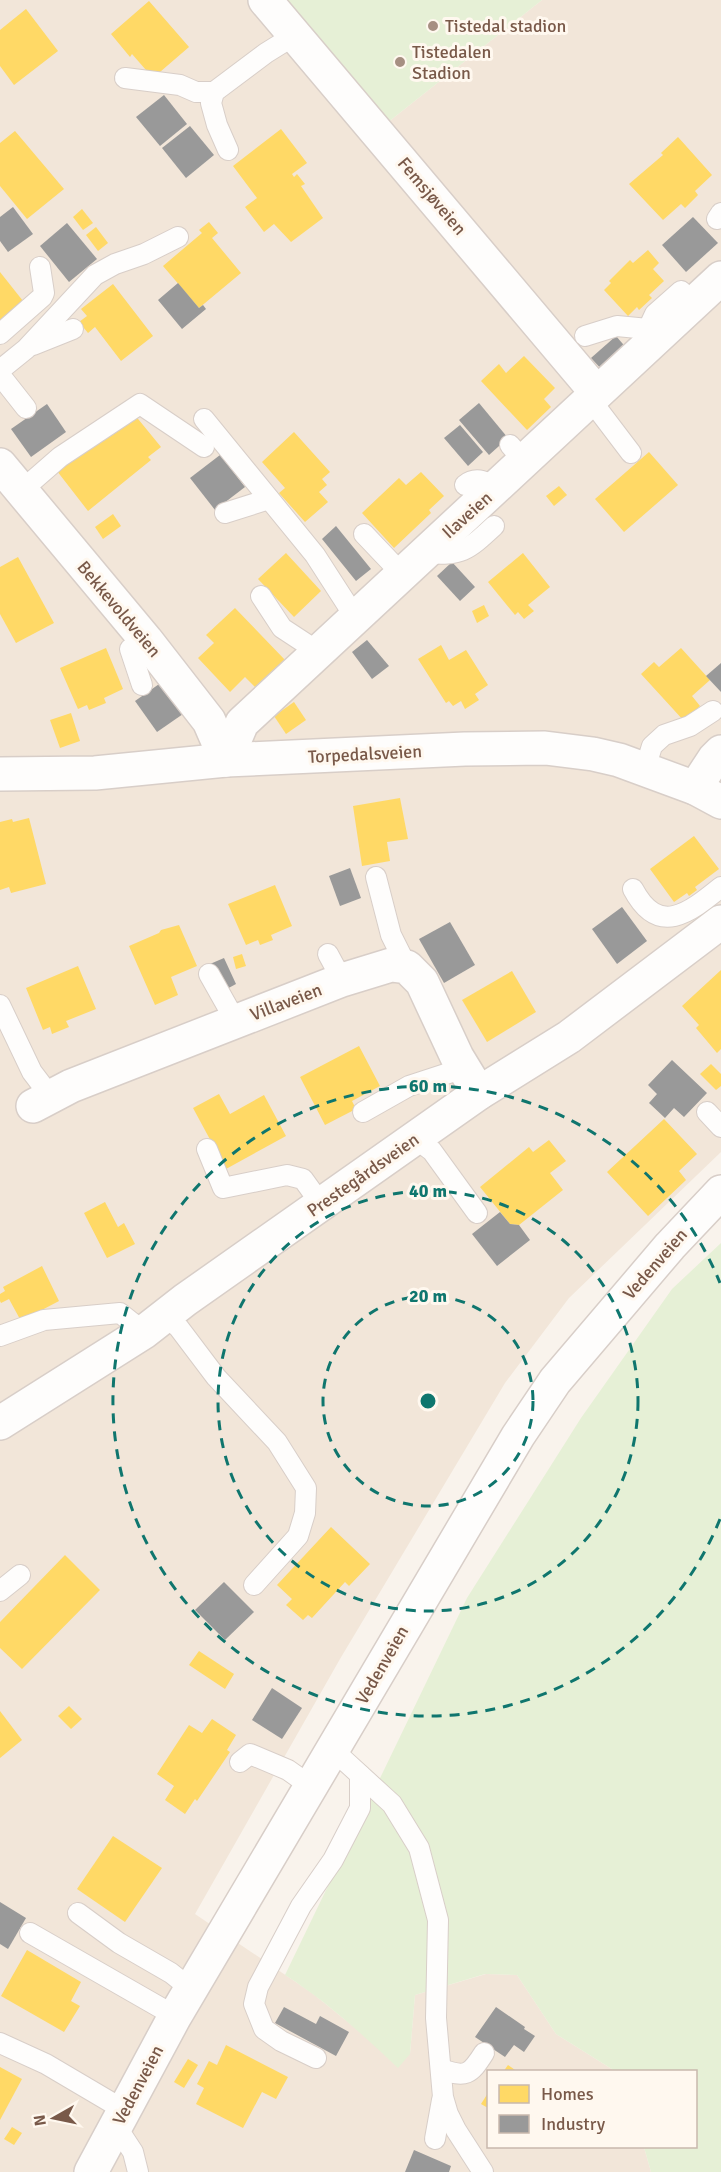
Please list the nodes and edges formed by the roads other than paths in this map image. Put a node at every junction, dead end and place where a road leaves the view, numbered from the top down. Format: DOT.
graph roads {
  1 [pos="265,0"];
  2 [pos="295,35"];
  3 [pos="125,78"];
  4 [pos="214,92"];
  5 [pos="228,150"];
  6 [pos="178,237"];
  7 [pos="40,267"];
  8 [pos="721,278"];
  9 [pos="681,291"];
  10 [pos="73,329"];
  11 [pos="0,334"];
  12 [pos="651,335"];
  13 [pos="585,336"];
  14 [pos="27,347"];
  15 [pos="0,370"];
  16 [pos="0,375"];
  17 [pos="593,396"];
  18 [pos="26,408"];
  19 [pos="204,419"];
  20 [pos="205,446"];
  21 [pos="631,453"];
  22 [pos="0,465"];
  23 [pos="465,485"];
  24 [pos="497,487"];
  25 [pos="21,491"];
  26 [pos="269,499"];
  27 [pos="225,513"];
  28 [pos="494,526"];
  29 [pos="364,534"];
  30 [pos="413,563"];
  31 [pos="261,596"];
  32 [pos="355,616"];
  33 [pos="146,640"];
  34 [pos="317,651"];
  35 [pos="142,685"];
  36 [pos="713,711"];
  37 [pos="721,752"];
  38 [pos="226,760"];
  39 [pos="645,769"];
  40 [pos="0,774"];
  41 [pos="708,795"];
  42 [pos="376,877"];
  43 [pos="721,887"];
  44 [pos="633,889"];
  45 [pos="721,922"];
  46 [pos="407,967"];
  47 [pos="209,974"];
  48 [pos="0,1005"];
  49 [pos="236,1022"];
  50 [pos="472,1081"];
  51 [pos="42,1102"];
  52 [pos="363,1112"];
  53 [pos="707,1112"];
  54 [pos="721,1127"];
  55 [pos="415,1138"];
  56 [pos="207,1149"];
  57 [pos="721,1192"];
  58 [pos="321,1204"];
  59 [pos="477,1213"];
  60 [pos="155,1323"];
  61 [pos="0,1336"];
  62 [pos="0,1423"];
  63 [pos="20,1575"];
  64 [pos="254,1585"];
  65 [pos="0,1591"];
  66 [pos="333,1750"];
  67 [pos="240,1762"];
  68 [pos="360,1775"];
  69 [pos="312,1787"];
  70 [pos="78,1913"];
  71 [pos="30,1933"];
  72 [pos="183,2002"];
  73 [pos="0,2043"];
  74 [pos="484,2053"];
  75 [pos="316,2058"];
  76 [pos="441,2069"];
  77 [pos="443,2097"];
  78 [pos="120,2118"];
  79 [pos="435,2139"];
  80 [pos="91,2172"];
  81 [pos="138,2172"];
  82 [pos="483,2172"];
  1 -- 2 [label="street, Femsjøveien"];
  2 -- 4 [label="lane"];
  2 -- 17 [label="street, Femsjøveien"];
  3 -- 4 [label="lane"];
  4 -- 5 [label="lane"];
  6 -- 14 [label="lane"];
  7 -- 11 [label="lane"];
  8 -- 12 [label="street, Ilaveien"];
  9 -- 12 [label="lane"];
  10 -- 14 [label="lane"];
  12 -- 13 [label="lane"];
  12 -- 17 [label="street, Ilaveien"];
  14 -- 15 [label="lane"];
  16 -- 18 [label="lane"];
  17 -- 21 [label="lane"];
  17 -- 24 [label="street, Ilaveien"];
  19 -- 20 [label="lane"];
  20 -- 25 [label="lane"];
  20 -- 26 [label="lane"];
  22 -- 25 [label="street, Bekkevoldveien"];
  23 -- 24 [label="lane"];
  24 -- 30 [label="street, Ilaveien"];
  25 -- 33 [label="street, Bekkevoldveien"];
  26 -- 27 [label="lane"];
  26 -- 32 [label="lane"];
  28 -- 30 [label="lane"];
  29 -- 30 [label="lane"];
  30 -- 32 [label="street, Ilaveien"];
  31 -- 34 [label="lane"];
  32 -- 34 [label="street, Ilaveien"];
  33 -- 35 [label="lane"];
  33 -- 38 [label="street, Bekkevoldveien"];
  34 -- 38 [label="street, Ilaveien"];
  36 -- 39 [label="lane"];
  37 -- 41 [label="street"];
  38 -- 39 [label="street, Torpedalsveien"];
  38 -- 40 [label="street, Torpedalsveien"];
  39 -- 41 [label="street, Torpedalsveien"];
  42 -- 46 [label="lane"];
  43 -- 44 [label="lane"];
  45 -- 50 [label="street, Prestegårdsveien"];
  46 -- 49 [label="street, Villaveien"];
  46 -- 50 [label="street"];
  47 -- 49 [label="lane"];
  48 -- 51 [label="lane"];
  49 -- 51 [label="street, Villaveien"];
  50 -- 52 [label="lane"];
  50 -- 55 [label="street, Prestegårdsveien"];
  53 -- 54 [label="lane"];
  55 -- 58 [label="street, Prestegårdsveien"];
  55 -- 59 [label="lane"];
  56 -- 58 [label="lane"];
  57 -- 66 [label="street, Vedenveien"];
  58 -- 60 [label="street, Prestegårdsveien"];
  60 -- 61 [label="lane"];
  60 -- 62 [label="street, Prestegårdsveien"];
  60 -- 64 [label="lane"];
  63 -- 65 [label="lane"];
  66 -- 68 [label="lane"];
  66 -- 69 [label="street, Vedenveien"];
  67 -- 69 [label="lane"];
  68 -- 75 [label="lane"];
  68 -- 76 [label="lane"];
  69 -- 72 [label="street, Vedenveien"];
  70 -- 72 [label="lane"];
  71 -- 72 [label="lane"];
  72 -- 78 [label="street, Vedenveien"];
  73 -- 78 [label="lane"];
  74 -- 76 [label="lane"];
  76 -- 77 [label="lane"];
  77 -- 79 [label="lane"];
  77 -- 82 [label="lane"];
  78 -- 80 [label="street, Vedenveien"];
  78 -- 81 [label="lane"];
}
